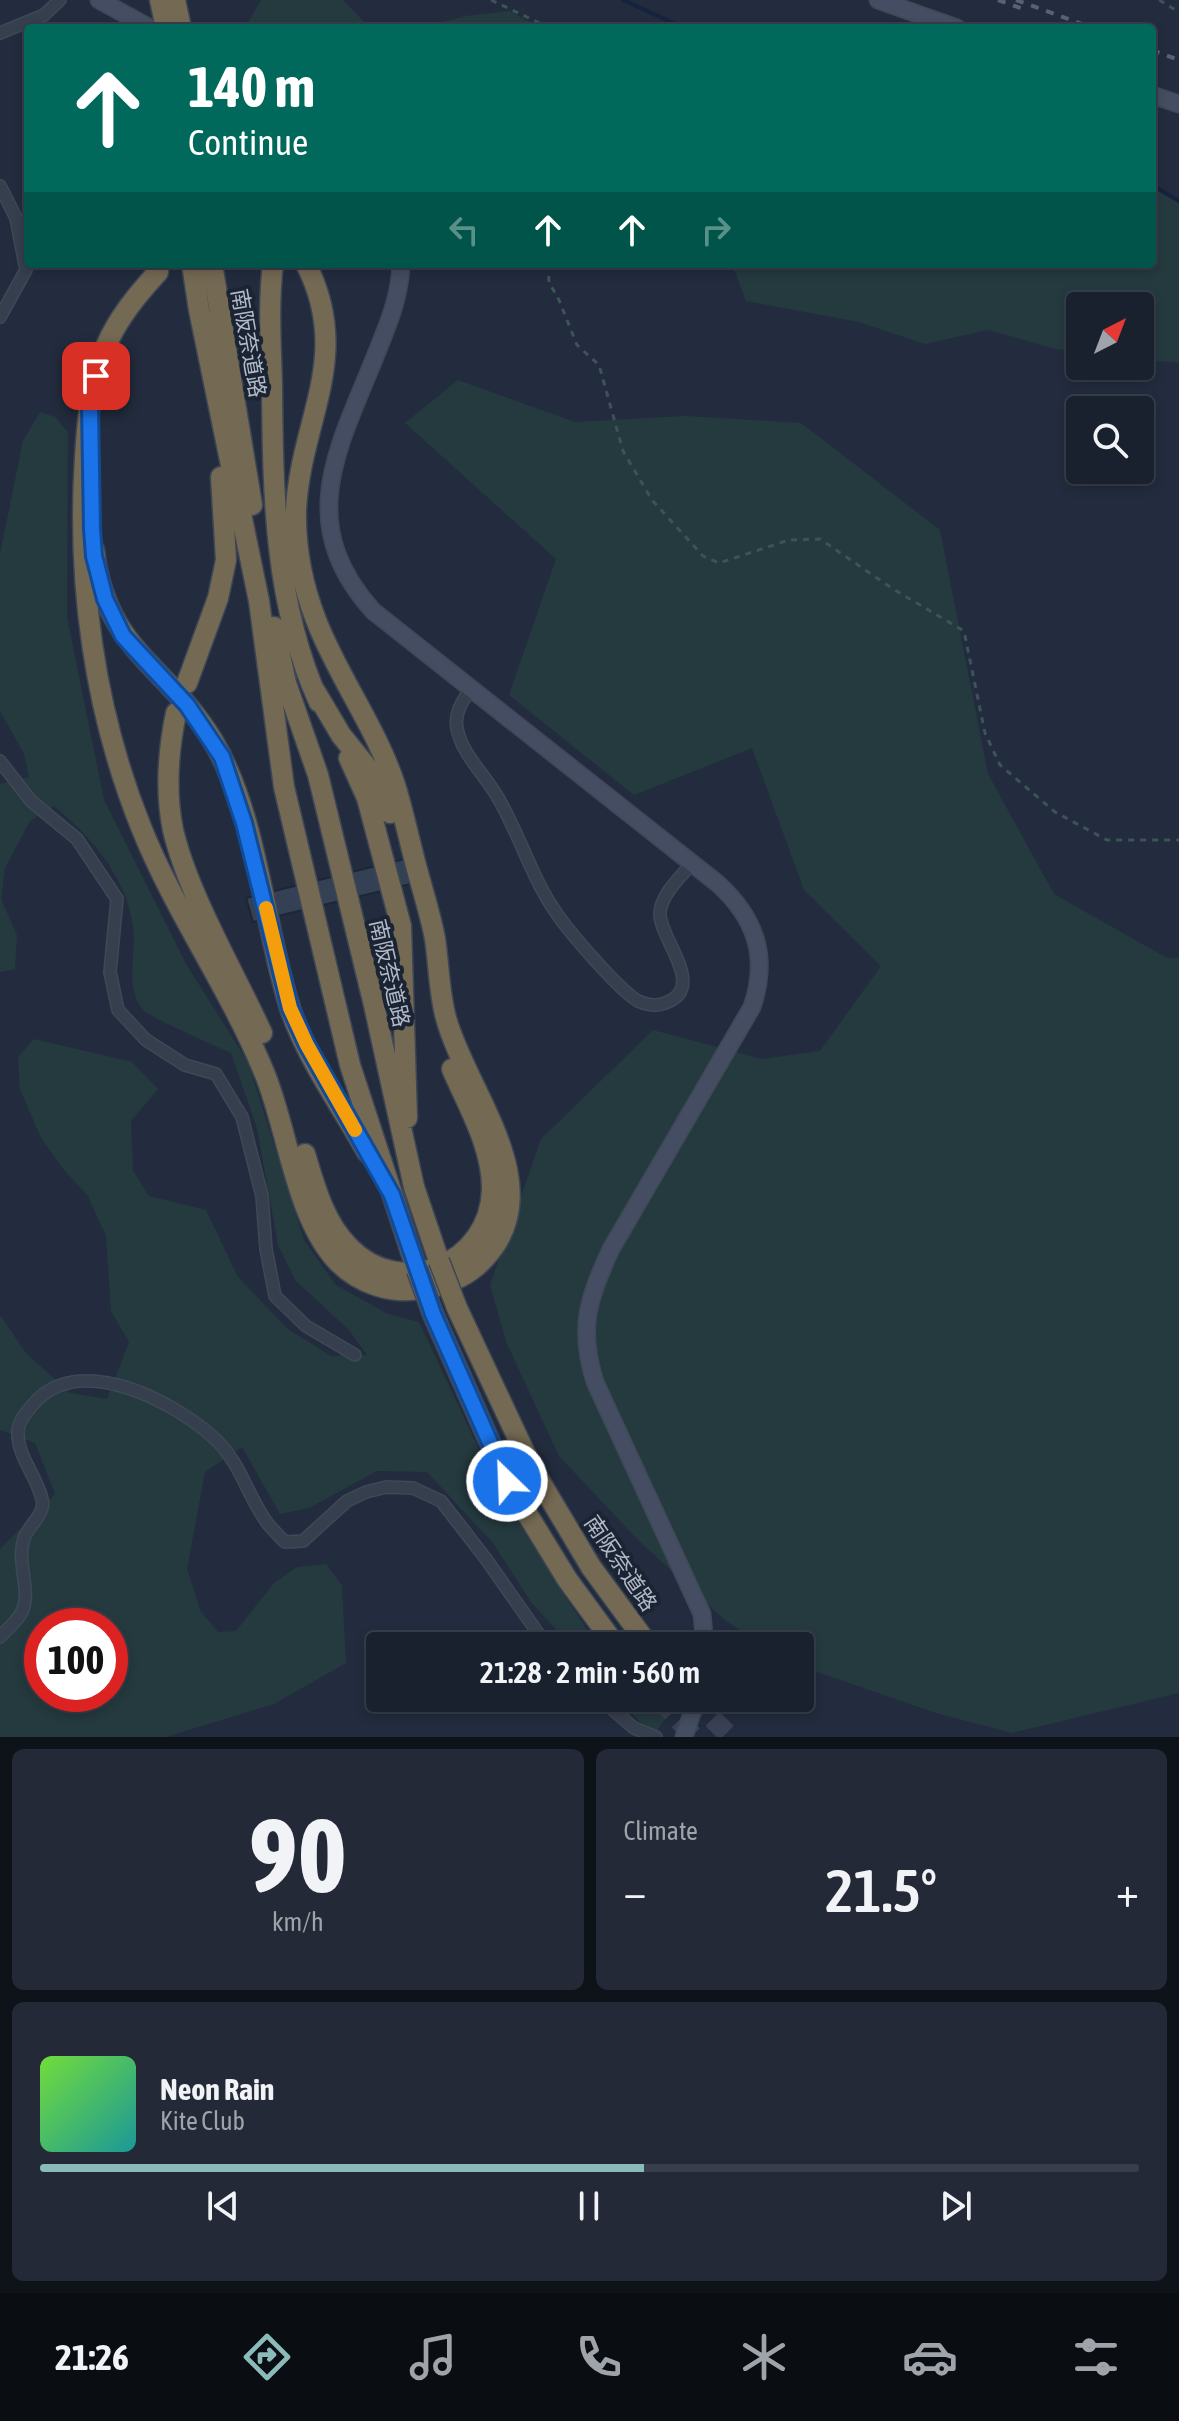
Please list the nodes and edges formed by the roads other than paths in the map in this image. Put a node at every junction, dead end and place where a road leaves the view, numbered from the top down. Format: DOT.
graph roads {
  1 [pos="60,0"];
  2 [pos="99,0"];
  3 [pos="149,0"];
  4 [pos="160,0"];
  5 [pos="175,0"];
  6 [pos="878,0"];
  7 [pos="914,21"];
  8 [pos="144,24"];
  9 [pos="152,24"];
  10 [pos="165,24"];
  11 [pos="180,24"];
  12 [pos="0,33"];
  13 [pos="1156,96"];
  14 [pos="1179,104"];
  15 [pos="0,186"];
  16 [pos="24,260"];
  17 [pos="26,268"];
  18 [pos="193,268"];
  19 [pos="213,268"];
  20 [pos="273,268"];
  21 [pos="308,268"];
  22 [pos="400,268"];
  23 [pos="158,272"];
  24 [pos="199,310"];
  25 [pos="0,317"];
  26 [pos="90,406"];
  27 [pos="187,683"];
  28 [pos="470,689"];
  29 [pos="315,691"];
  30 [pos="176,713"];
  31 [pos="0,761"];
  32 [pos="692,863"];
  33 [pos="414,1187"];
  34 [pos="392,1195"];
  35 [pos="355,1355"];
  36 [pos="537,1632"];
  37 [pos="606,1632"];
  38 [pos="639,1632"];
  39 [pos="704,1632"];
  40 [pos="0,1637"];
  41 [pos="615,1712"];
  42 [pos="692,1712"];
  43 [pos="656,1737"];
  44 [pos="684,1737"];
  1 -- 12 [label="street"];
  2 -- 8 [label="street"];
  3 -- 9 [label="highway"];
  4 -- 10 [label="highway"];
  5 -- 11 [label="highway"];
  6 -- 7 [label="street"];
  13 -- 14 [label="street"];
  15 -- 16 [label="street"];
  17 -- 25 [label="street"];
  18 -- 24 [label="highway, 南阪奈道路"];
  19 -- 33 [label="highway, 南阪奈道路"];
  20 -- 29 [label="highway"];
  21 -- 26 [label="highway"];
  22 -- 28 [label="street"];
  23 -- 26 [label="highway"];
  24 -- 27 [label="highway"];
  24 -- 34 [label="highway, 南阪奈道路"];
  26 -- 34 [label="highway"];
  28 -- 32 [label="street"];
  28 -- 32 [label="street"];
  29 -- 30 [label="highway"];
  29 -- 33 [label="highway"];
  31 -- 35 [label="street"];
  32 -- 39 [label="street"];
  33 -- 38 [label="highway, 南阪奈道路, bridge"];
  34 -- 37 [label="highway, 南阪奈道路, bridge"];
  36 -- 40 [label="street"];
  41 -- 43 [label="street"];
  42 -- 44 [label="street"];
}
